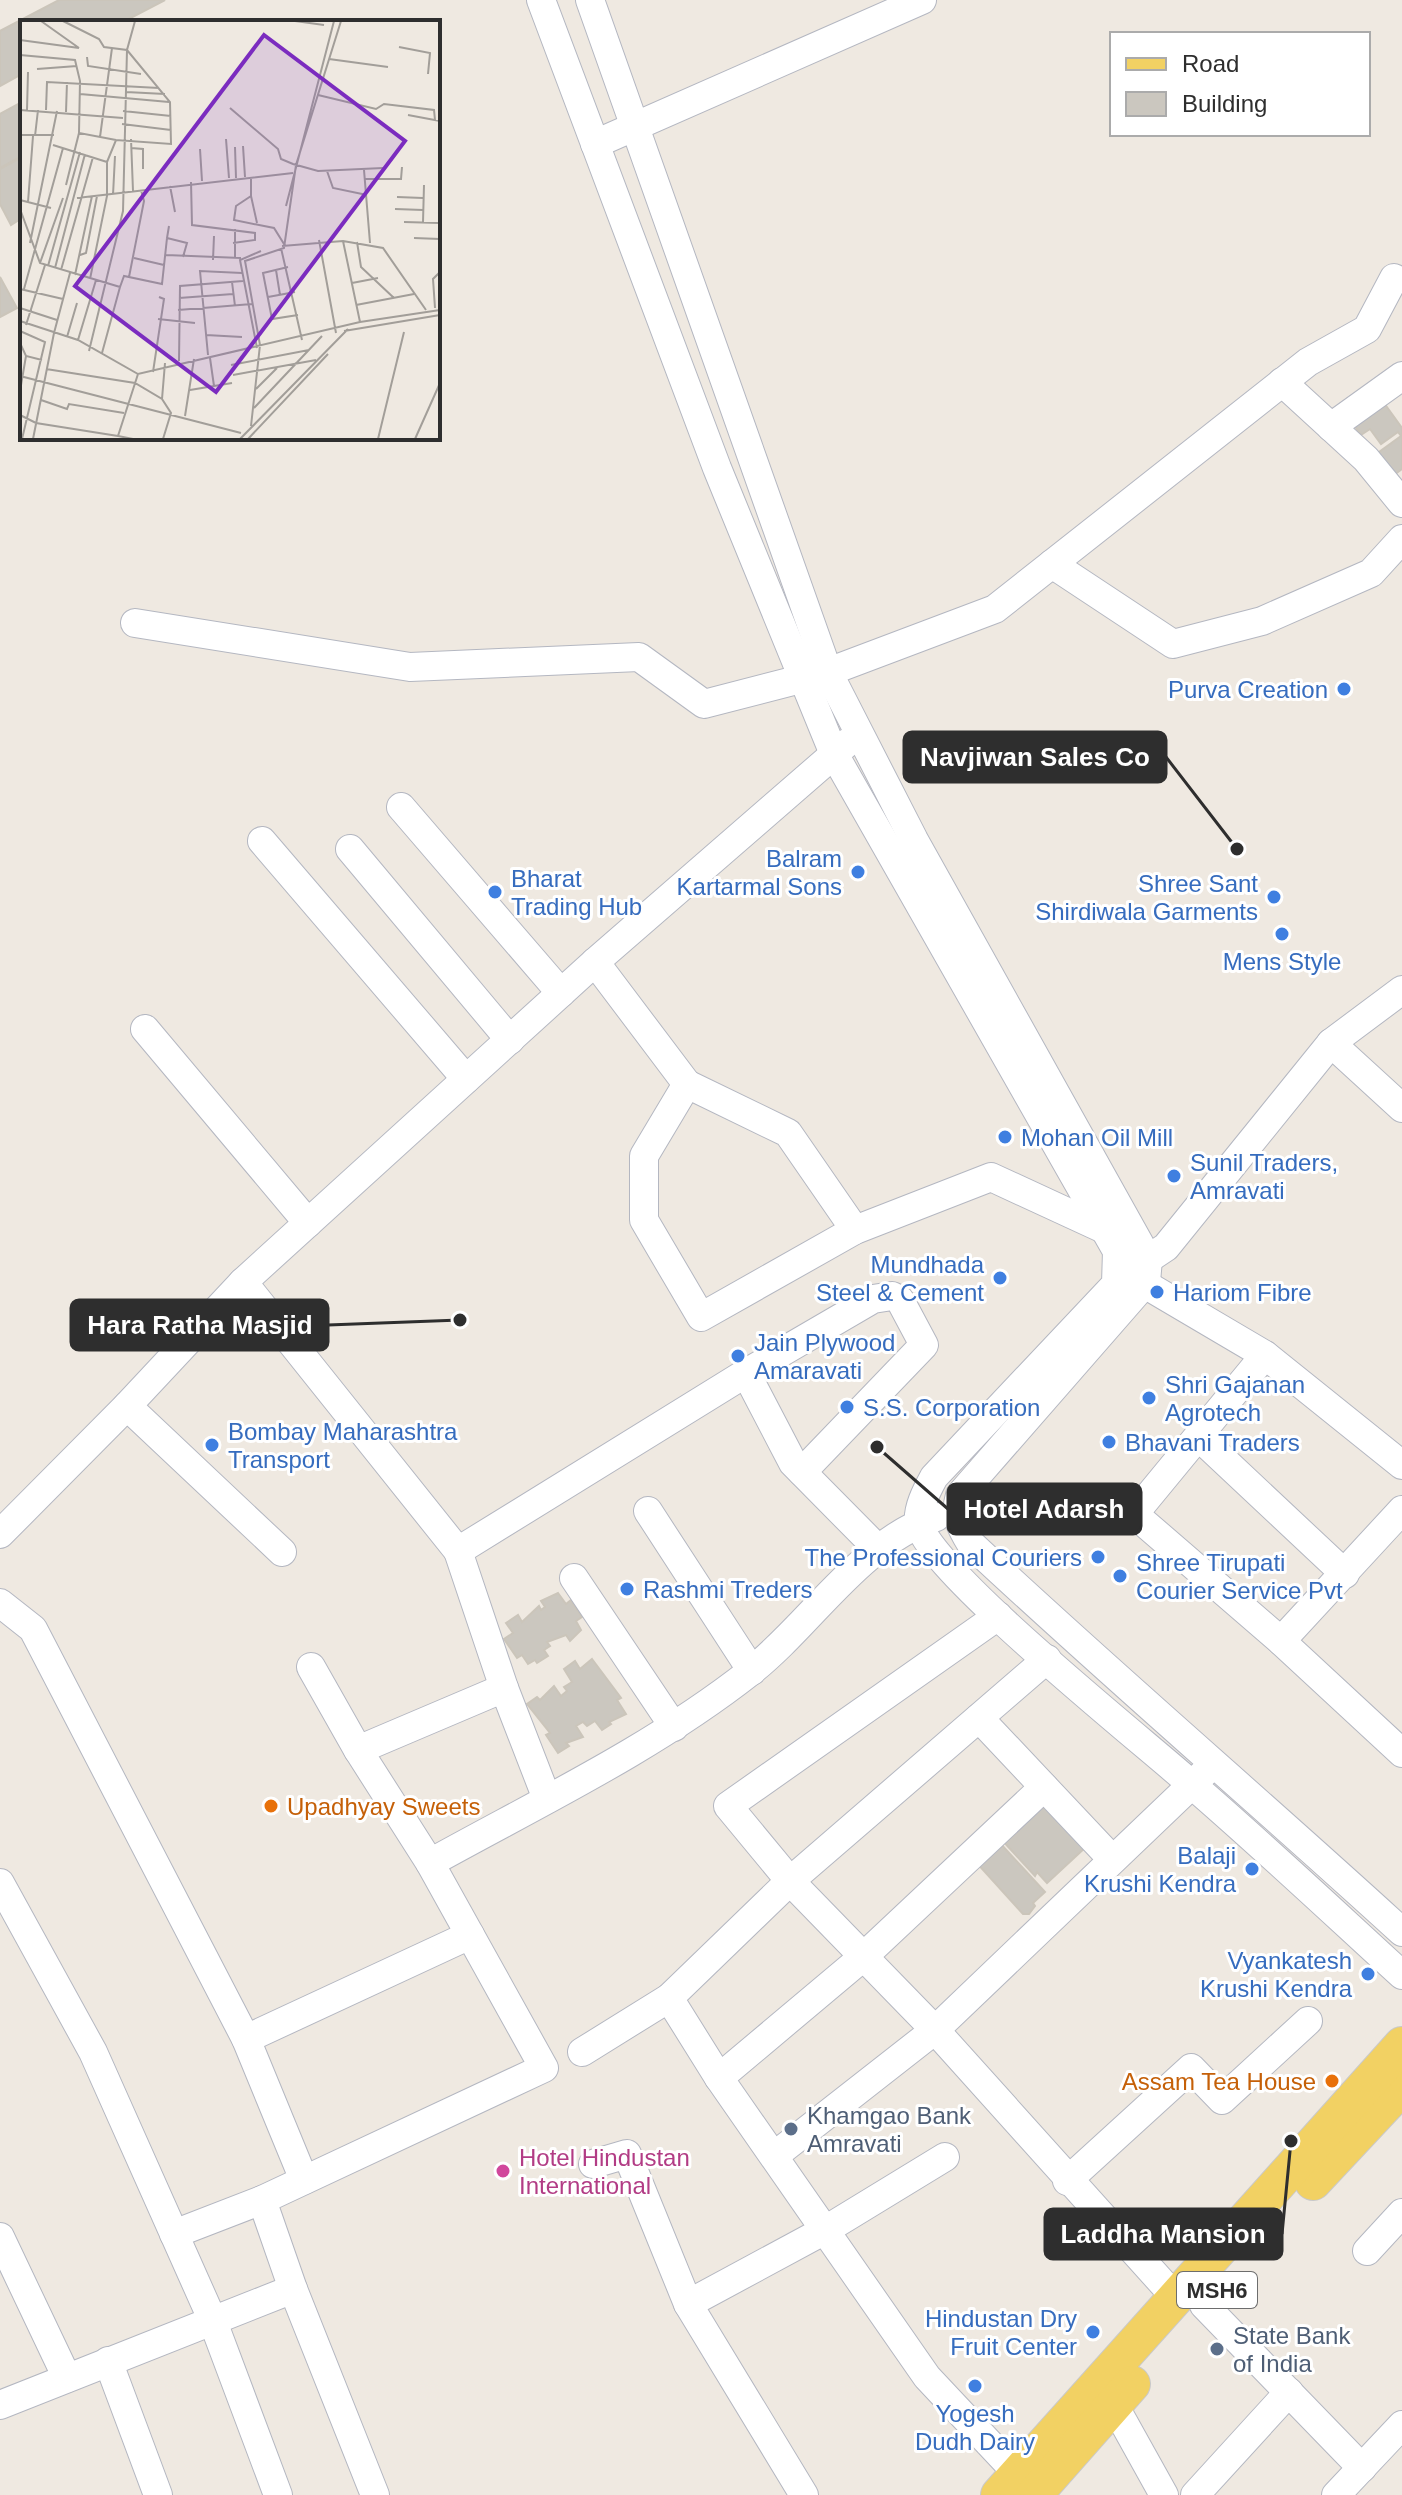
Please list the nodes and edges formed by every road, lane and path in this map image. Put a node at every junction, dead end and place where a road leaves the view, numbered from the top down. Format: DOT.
graph roads {
  1 [pos="541,0"];
  2 [pos="590,0"];
  3 [pos="922,0"];
  4 [pos="637,126"];
  5 [pos="595,144"];
  6 [pos="1394,278"];
  7 [pos="1402,376"];
  8 [pos="1282,382"];
  9 [pos="1331,427"];
  10 [pos="1402,503"];
  11 [pos="1402,539"];
  12 [pos="1052,564"];
  13 [pos="135,623"];
  14 [pos="815,676"];
  15 [pos="856,734"];
  16 [pos="834,754"];
  17 [pos="401,807"];
  18 [pos="262,841"];
  19 [pos="350,849"];
  20 [pos="595,962"];
  21 [pos="1402,990"];
  22 [pos="561,993"];
  23 [pos="145,1029"];
  24 [pos="510,1040"];
  25 [pos="1331,1043"];
  26 [pos="466,1079"];
  27 [pos="687,1084"];
  28 [pos="1402,1108"];
  29 [pos="308,1223"];
  30 [pos="855,1230"];
  31 [pos="1118,1246"];
  32 [pos="1147,1270"];
  33 [pos="243,1282"];
  34 [pos="1265,1355"];
  35 [pos="746,1373"];
  36 [pos="127,1406"];
  37 [pos="1199,1437"];
  38 [pos="1402,1465"];
  39 [pos="802,1472"];
  40 [pos="956,1510"];
  41 [pos="1402,1510"];
  42 [pos="648,1511"];
  43 [pos="919,1523"];
  44 [pos="0,1534"];
  45 [pos="878,1549"];
  46 [pos="458,1551"];
  47 [pos="282,1552"];
  48 [pos="1345,1574"];
  49 [pos="574,1578"];
  50 [pos="0,1603"];
  51 [pos="998,1616"];
  52 [pos="1281,1641"];
  53 [pos="1047,1659"];
  54 [pos="311,1667"];
  55 [pos="752,1671"];
  56 [pos="504,1688"];
  57 [pos="979,1718"];
  58 [pos="674,1727"];
  59 [pos="358,1750"];
  60 [pos="1402,1753"];
  61 [pos="1217,1762"];
  62 [pos="1192,1784"];
  63 [pos="1044,1787"];
  64 [pos="547,1799"];
  65 [pos="1112,1859"];
  66 [pos="430,1863"];
  67 [pos="790,1881"];
  68 [pos="0,1883"];
  69 [pos="1402,1932"];
  70 [pos="470,1935"];
  71 [pos="863,1957"];
  72 [pos="1402,1975"];
  73 [pos="669,1998"];
  74 [pos="1308,2021"];
  75 [pos="935,2030"];
  76 [pos="246,2039"];
  77 [pos="1402,2045"];
  78 [pos="582,2052"];
  79 [pos="719,2078"];
  80 [pos="1402,2087"];
  81 [pos="774,2156"];
  82 [pos="945,2157"];
  83 [pos="593,2164"];
  84 [pos="304,2180"];
  85 [pos="1067,2181"];
  86 [pos="262,2200"];
  87 [pos="1402,2213"];
  88 [pos="827,2229"];
  89 [pos="174,2234"];
  90 [pos="0,2237"];
  91 [pos="1367,2251"];
  92 [pos="293,2289"];
  93 [pos="1190,2302"];
  94 [pos="688,2304"];
  95 [pos="212,2319"];
  96 [pos="108,2361"];
  97 [pos="67,2378"];
  98 [pos="1289,2392"];
  99 [pos="1107,2393"];
  100 [pos="0,2405"];
  101 [pos="1402,2425"];
  102 [pos="1362,2468"];
  103 [pos="1017,2488"];
  104 [pos="158,2495"];
  105 [pos="278,2495"];
  106 [pos="375,2495"];
  107 [pos="804,2495"];
  108 [pos="1164,2495"];
  109 [pos="1195,2495"];
  110 [pos="1336,2495"];
  1 -- 5 [label="street"];
  2 -- 4 [label="street"];
  3 -- 4 [label="street"];
  4 -- 5 [label="street"];
  4 -- 14 [label="street"];
  5 -- 14 [label="street"];
  6 -- 8 [label="street"];
  7 -- 9 [label="street"];
  8 -- 9 [label="street"];
  8 -- 12 [label="street"];
  9 -- 10 [label="street"];
  11 -- 12 [label="street"];
  12 -- 14 [label="street"];
  13 -- 14 [label="street"];
  14 -- 15 [label="street"];
  14 -- 16 [label="street"];
  15 -- 16 [label="street"];
  15 -- 31 [label="street"];
  16 -- 20 [label="street"];
  16 -- 31 [label="street"];
  17 -- 22 [label="street"];
  18 -- 26 [label="street"];
  19 -- 24 [label="street"];
  20 -- 22 [label="street"];
  20 -- 27 [label="street"];
  21 -- 25 [label="street"];
  22 -- 24 [label="street"];
  23 -- 29 [label="street"];
  24 -- 26 [label="street"];
  25 -- 28 [label="street"];
  25 -- 32 [label="street"];
  26 -- 29 [label="street"];
  27 -- 30 [label="street"];
  27 -- 30 [label="street"];
  29 -- 33 [label="street"];
  30 -- 31 [label="street"];
  31 -- 32 [label="street"];
  31 -- 32 [label="street"];
  31 -- 43 [label="street"];
  32 -- 34 [label="street"];
  32 -- 40 [label="street"];
  33 -- 36 [label="street"];
  33 -- 46 [label="street"];
  34 -- 37 [label="street"];
  34 -- 38 [label="street"];
  35 -- 39 [label="street"];
  35 -- 39 [label="street"];
  35 -- 46 [label="street"];
  36 -- 44 [label="street"];
  36 -- 47 [label="street"];
  37 -- 48 [label="street"];
  37 -- 52 [label="street"];
  39 -- 45 [label="street"];
  40 -- 43 [label="street"];
  40 -- 61 [label="street"];
  41 -- 48 [label="street"];
  42 -- 55 [label="street"];
  43 -- 45 [label="street"];
  43 -- 51 [label="street"];
  45 -- 55 [label="street"];
  46 -- 56 [label="street"];
  48 -- 52 [label="street"];
  49 -- 58 [label="street"];
  50 -- 76 [label="street"];
  51 -- 53 [label="street"];
  51 -- 67 [label="street"];
  52 -- 60 [label="street"];
  53 -- 57 [label="street"];
  53 -- 62 [label="street"];
  54 -- 59 [label="street"];
  55 -- 58 [label="street"];
  56 -- 59 [label="street"];
  56 -- 64 [label="street"];
  57 -- 63 [label="street"];
  57 -- 67 [label="street"];
  58 -- 64 [label="street"];
  59 -- 66 [label="street"];
  61 -- 62 [label="street"];
  61 -- 69 [label="street"];
  62 -- 65 [label="street"];
  62 -- 72 [label="street"];
  63 -- 65 [label="street"];
  63 -- 71 [label="street"];
  64 -- 66 [label="street"];
  65 -- 75 [label="street"];
  66 -- 70 [label="street"];
  67 -- 71 [label="street"];
  67 -- 73 [label="street"];
  68 -- 89 [label="street"];
  70 -- 76 [label="street"];
  70 -- 84 [label="street"];
  71 -- 75 [label="street"];
  71 -- 79 [label="street"];
  73 -- 78 [label="street"];
  73 -- 79 [label="street"];
  74 -- 85 [label="street"];
  75 -- 81 [label="street"];
  75 -- 85 [label="street"];
  76 -- 84 [label="street"];
  77 -- 93 [label="main road, MSH6"];
  79 -- 81 [label="street"];
  80 -- 93 [label="main road, MSH6"];
  81 -- 88 [label="street"];
  82 -- 88 [label="street"];
  83 -- 94 [label="street"];
  84 -- 86 [label="street"];
  85 -- 93 [label="street"];
  86 -- 89 [label="street"];
  86 -- 92 [label="street"];
  87 -- 91 [label="street"];
  88 -- 94 [label="street"];
  88 -- 103 [label="street"];
  89 -- 95 [label="street"];
  90 -- 97 [label="street"];
  92 -- 95 [label="street"];
  92 -- 106 [label="street"];
  93 -- 98 [label="street"];
  93 -- 99 [label="main road, MSH6"];
  94 -- 107 [label="street"];
  95 -- 96 [label="street"];
  95 -- 105 [label="street"];
  96 -- 97 [label="street"];
  96 -- 104 [label="street"];
  97 -- 100 [label="street"];
  98 -- 102 [label="street"];
  98 -- 109 [label="street"];
  99 -- 103 [label="main road, MSH6"];
  99 -- 108 [label="street"];
  101 -- 102 [label="street"];
  102 -- 110 [label="street"];
}
